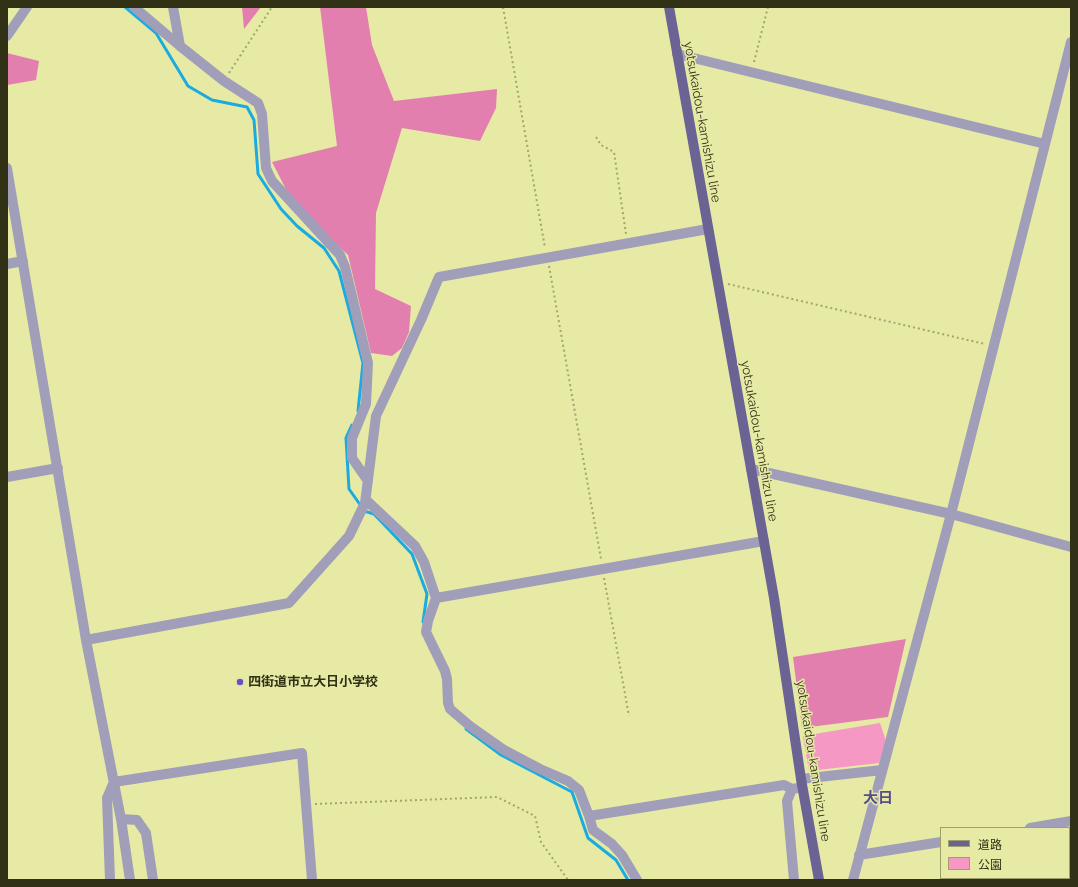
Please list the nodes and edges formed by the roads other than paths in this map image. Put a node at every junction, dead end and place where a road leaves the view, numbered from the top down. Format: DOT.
graph roads {
  1 [pos="27,7"];
  2 [pos="134,7"];
  3 [pos="173,7"];
  4 [pos="669,7"];
  5 [pos="7,36"];
  6 [pos="1071,42"];
  7 [pos="180,46"];
  8 [pos="677,54"];
  9 [pos="1045,144"];
  10 [pos="7,168"];
  11 [pos="708,229"];
  12 [pos="23,261"];
  13 [pos="7,264"];
  14 [pos="58,468"];
  15 [pos="751,469"];
  16 [pos="7,477"];
  17 [pos="368,481"];
  18 [pos="366,501"];
  19 [pos="951,514"];
  20 [pos="764,541"];
  21 [pos="1071,547"];
  22 [pos="436,598"];
  23 [pos="86,640"];
  24 [pos="882,770"];
  25 [pos="114,782"];
  26 [pos="798,785"];
  27 [pos="589,816"];
  28 [pos="121,819"];
  29 [pos="1071,822"];
  30 [pos="1037,827"];
  31 [pos="940,842"];
  32 [pos="859,855"];
  33 [pos="819,877"];
  34 [pos="110,880"];
  35 [pos="130,880"];
  36 [pos="154,880"];
  37 [pos="312,880"];
  38 [pos="637,880"];
  39 [pos="794,880"];
  40 [pos="853,880"];
  1 -- 5 [label="street"];
  2 -- 7 [label="street"];
  3 -- 7 [label="street"];
  4 -- 8 [label="main road, yotsukaidou-kamishizu line"];
  6 -- 9 [label="street"];
  7 -- 17 [label="street"];
  8 -- 9 [label="street"];
  8 -- 11 [label="main road, yotsukaidou-kamishizu line"];
  9 -- 19 [label="street"];
  10 -- 12 [label="street"];
  11 -- 15 [label="main road, yotsukaidou-kamishizu line"];
  11 -- 17 [label="street"];
  12 -- 13 [label="street"];
  12 -- 14 [label="street"];
  14 -- 16 [label="street"];
  14 -- 23 [label="street"];
  15 -- 19 [label="street"];
  15 -- 20 [label="main road, yotsukaidou-kamishizu line"];
  17 -- 18 [label="street"];
  18 -- 22 [label="street"];
  18 -- 23 [label="street"];
  19 -- 21 [label="street"];
  19 -- 24 [label="street"];
  20 -- 22 [label="street"];
  20 -- 26 [label="main road, yotsukaidou-kamishizu line"];
  22 -- 27 [label="street"];
  23 -- 25 [label="street"];
  24 -- 26 [label="street"];
  24 -- 32 [label="street"];
  25 -- 28 [label="street"];
  25 -- 34 [label="street"];
  25 -- 37 [label="street"];
  26 -- 27 [label="street"];
  26 -- 33 [label="main road, yotsukaidou-kamishizu line"];
  26 -- 39 [label="street"];
  27 -- 38 [label="street"];
  28 -- 35 [label="street"];
  28 -- 36 [label="street"];
  29 -- 30 [label="street"];
  31 -- 32 [label="street"];
  32 -- 40 [label="street"];
}
